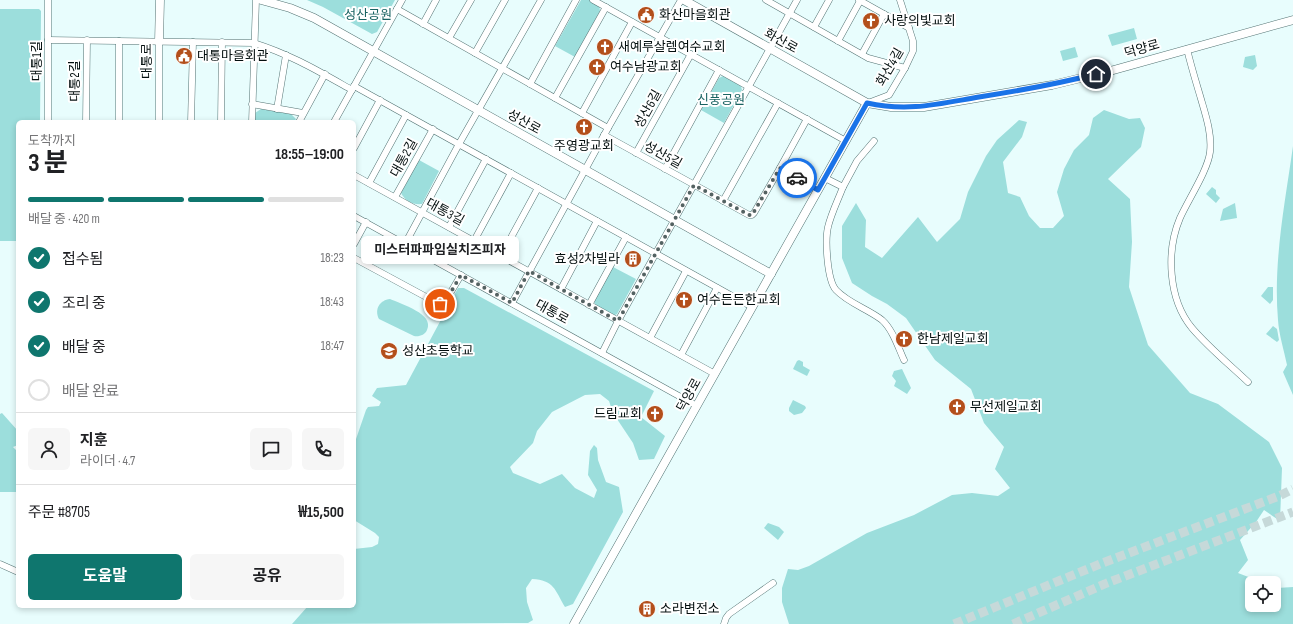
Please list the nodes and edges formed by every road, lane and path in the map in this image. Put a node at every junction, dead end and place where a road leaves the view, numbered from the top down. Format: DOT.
graph roads {
  1 [pos="48,0"];
  2 [pos="160,0"];
  3 [pos="256,0"];
  4 [pos="261,0"];
  5 [pos="402,0"];
  6 [pos="436,0"];
  7 [pos="471,0"];
  8 [pos="505,0"];
  9 [pos="541,0"];
  10 [pos="576,0"];
  11 [pos="593,0"];
  12 [pos="681,0"];
  13 [pos="684,0"];
  14 [pos="766,0"];
  15 [pos="797,0"];
  16 [pos="829,0"];
  17 [pos="859,0"];
  18 [pos="900,0"];
  19 [pos="606,7"];
  20 [pos="397,9"];
  21 [pos="789,13"];
  22 [pos="884,14"];
  23 [pos="1293,20"];
  24 [pos="632,22"];
  25 [pos="423,24"];
  26 [pos="814,28"];
  27 [pos="909,28"];
  28 [pos="660,37"];
  29 [pos="449,38"];
  30 [pos="48,40"];
  31 [pos="86,40"];
  32 [pos="119,41"];
  33 [pos="838,41"];
  34 [pos="159,42"];
  35 [pos="193,42"];
  36 [pos="222,42"];
  37 [pos="254,43"];
  38 [pos="770,49"];
  39 [pos="1187,49"];
  40 [pos="374,51"];
  41 [pos="475,53"];
  42 [pos="691,54"];
  43 [pos="862,54"];
  44 [pos="286,55"];
  45 [pos="502,68"];
  46 [pos="905,68"];
  47 [pos="719,70"];
  48 [pos="325,74"];
  49 [pos="530,84"];
  50 [pos="749,87"];
  51 [pos="353,88"];
  52 [pos="555,98"];
  53 [pos="380,100"];
  54 [pos="778,103"];
  55 [pos="867,103"];
  56 [pos="252,104"];
  57 [pos="277,109"];
  58 [pos="479,110"];
  59 [pos="303,113"];
  60 [pos="582,113"];
  61 [pos="406,115"];
  62 [pos="807,119"];
  63 [pos="48,120"];
  64 [pos="86,120"];
  65 [pos="119,120"];
  66 [pos="159,120"];
  67 [pos="191,120"];
  68 [pos="221,120"];
  69 [pos="252,120"];
  70 [pos="300,120"];
  71 [pos="335,120"];
  72 [pos="608,128"];
  73 [pos="433,130"];
  74 [pos="604,135"];
  75 [pos="846,141"];
  76 [pos="874,141"];
  77 [pos="356,144"];
  78 [pos="459,144"];
  79 [pos="636,153"];
  80 [pos="486,159"];
  81 [pos="780,168"];
  82 [pos="665,169"];
  83 [pos="585,170"];
  84 [pos="511,173"];
  85 [pos="356,176"];
  86 [pos="825,178"];
  87 [pos="369,183"];
  88 [pos="694,185"];
  89 [pos="843,187"];
  90 [pos="538,188"];
  91 [pos="818,190"];
  92 [pos="395,197"];
  93 [pos="724,201"];
  94 [pos="567,204"];
  95 [pos="422,212"];
  96 [pos="356,217"];
  97 [pos="674,220"];
  98 [pos="597,221"];
  99 [pos="366,222"];
  100 [pos="449,227"];
  101 [pos="626,237"];
  102 [pos="356,240"];
  103 [pos="474,241"];
  104 [pos="405,244"];
  105 [pos="656,254"];
  106 [pos="501,256"];
  107 [pos="356,259"];
  108 [pos="529,271"];
  109 [pos="686,271"];
  110 [pos="771,274"];
  111 [pos="461,275"];
  112 [pos="717,288"];
  113 [pos="561,289"];
  114 [pos="512,303"];
  115 [pos="589,304"];
  116 [pos="752,307"];
  117 [pos="618,321"];
  118 [pos="650,338"];
  119 [pos="602,353"];
  120 [pos="680,355"];
  121 [pos="904,360"];
  122 [pos="715,374"];
  123 [pos="1248,382"];
  124 [pos="697,406"];
  125 [pos="0,564"];
  126 [pos="16,571"];
  127 [pos="773,583"];
  128 [pos="574,624"];
  129 [pos="724,624"];
  1 -- 30 [label="street, 대통1길"];
  2 -- 34 [label="street, 대통로"];
  3 -- 37 [label="street"];
  4 -- 40 [label="street, 성산로"];
  5 -- 20 [label="street"];
  6 -- 25 [label="street"];
  7 -- 29 [label="street"];
  8 -- 41 [label="street"];
  9 -- 45 [label="street"];
  10 -- 49 [label="street"];
  11 -- 19 [label="street"];
  12 -- 28 [label="street, 성산6길"];
  13 -- 38 [label="street, 화산로"];
  14 -- 21 [label="street"];
  15 -- 21 [label="street"];
  16 -- 26 [label="street"];
  17 -- 22 [label="street"];
  17 -- 33 [label="street"];
  18 -- 27 [label="street, 화산4길"];
  19 -- 24 [label="street"];
  19 -- 52 [label="street"];
  20 -- 25 [label="street"];
  20 -- 40 [label="street"];
  21 -- 26 [label="street"];
  21 -- 38 [label="street"];
  22 -- 27 [label="street"];
  22 -- 43 [label="street"];
  23 -- 39 [label="street, 덕양로"];
  24 -- 28 [label="street"];
  24 -- 60 [label="street"];
  25 -- 29 [label="street"];
  26 -- 33 [label="street"];
  27 -- 46 [label="street, 화산4길"];
  28 -- 42 [label="street"];
  28 -- 72 [label="street, 성산6길"];
  29 -- 41 [label="street"];
  30 -- 31 [label="street, 대통2길"];
  30 -- 63 [label="street, 대통1길"];
  31 -- 32 [label="street, 대통2길"];
  31 -- 64 [label="street, 대통2길"];
  32 -- 34 [label="street, 대통2길"];
  32 -- 65 [label="street"];
  33 -- 43 [label="street"];
  34 -- 35 [label="street, 대통2길"];
  34 -- 66 [label="street, 대통로"];
  35 -- 36 [label="street, 대통2길"];
  35 -- 67 [label="street"];
  36 -- 37 [label="street, 대통2길"];
  36 -- 68 [label="street"];
  37 -- 44 [label="street, 대통2길"];
  37 -- 56 [label="street"];
  38 -- 50 [label="street"];
  38 -- 55 [label="street, 화산로"];
  39 -- 55 [label="street, 덕양로"];
  39 -- 123 [label="street"];
  40 -- 51 [label="street"];
  40 -- 58 [label="street, 성산로"];
  41 -- 45 [label="street"];
  42 -- 47 [label="street"];
  42 -- 79 [label="street, 성산6길"];
  43 -- 46 [label="street"];
  44 -- 48 [label="street, 대통2길"];
  44 -- 57 [label="street"];
  45 -- 49 [label="street"];
  45 -- 58 [label="street"];
  46 -- 55 [label="street, 화산4길"];
  47 -- 50 [label="street"];
  47 -- 82 [label="street"];
  48 -- 51 [label="street, 대통2길"];
  48 -- 59 [label="street"];
  49 -- 52 [label="street"];
  50 -- 54 [label="street"];
  50 -- 88 [label="street"];
  51 -- 53 [label="street, 대통2길"];
  51 -- 71 [label="street"];
  52 -- 60 [label="street"];
  53 -- 61 [label="street, 대통2길"];
  53 -- 77 [label="street"];
  54 -- 62 [label="street"];
  54 -- 93 [label="street"];
  55 -- 75 [label="street, 덕양로"];
  56 -- 57 [label="street"];
  56 -- 69 [label="street"];
  57 -- 59 [label="street"];
  58 -- 78 [label="street"];
  58 -- 83 [label="street, 성산로"];
  59 -- 70 [label="street"];
  60 -- 72 [label="street"];
  61 -- 73 [label="street, 대통2길"];
  61 -- 87 [label="street, 대통2길"];
  62 -- 75 [label="street"];
  62 -- 81 [label="street"];
  72 -- 74 [label="street, 성산6길"];
  73 -- 78 [label="street, 대통2길"];
  73 -- 92 [label="street, 대통2길"];
  74 -- 79 [label="street, 성산5길"];
  74 -- 83 [label="street, 성산6길"];
  75 -- 86 [label="street, 덕양로"];
  76 -- 89 [label="street"];
  78 -- 80 [label="street, 대통2길"];
  78 -- 95 [label="street"];
  79 -- 82 [label="street, 성산5길"];
  80 -- 84 [label="street, 대통2길"];
  80 -- 100 [label="street"];
  81 -- 91 [label="street"];
  81 -- 93 [label="street, 성산5길"];
  82 -- 88 [label="street, 성산5길"];
  83 -- 94 [label="street, 성산6길"];
  83 -- 97 [label="street, 성산로"];
  84 -- 90 [label="street, 대통2길"];
  84 -- 103 [label="street"];
  85 -- 87 [label="street, 대통3길"];
  86 -- 89 [label="street"];
  86 -- 91 [label="street, 덕양로"];
  87 -- 92 [label="street, 대통3길"];
  88 -- 93 [label="street, 성산5길"];
  88 -- 97 [label="street"];
  89 -- 121 [label="street"];
  90 -- 94 [label="street, 대통2길"];
  90 -- 106 [label="street"];
  91 -- 110 [label="street, 덕양로"];
  92 -- 95 [label="street, 대통3길"];
  94 -- 98 [label="street, 대통2길"];
  94 -- 108 [label="street"];
  95 -- 100 [label="street, 대통3길"];
  95 -- 104 [label="street"];
  96 -- 99 [label="street, 대통로"];
  97 -- 105 [label="street"];
  97 -- 110 [label="street, 성산로"];
  98 -- 101 [label="street, 대통2길"];
  98 -- 113 [label="street"];
  99 -- 102 [label="street"];
  99 -- 104 [label="street, 대통로"];
  100 -- 103 [label="street, 대통3길"];
  101 -- 105 [label="street, 대통2길"];
  101 -- 115 [label="street"];
  103 -- 106 [label="street, 대통3길"];
  104 -- 111 [label="street, 대통로"];
  105 -- 109 [label="street, 대통2길"];
  105 -- 117 [label="street"];
  106 -- 108 [label="street, 대통3길"];
  107 -- 111 [label="street"];
  108 -- 113 [label="street, 대통3길"];
  108 -- 114 [label="street"];
  109 -- 112 [label="street, 대통2길"];
  109 -- 118 [label="street"];
  110 -- 116 [label="street, 덕양로"];
  111 -- 114 [label="street, 대통로"];
  112 -- 116 [label="street, 대통2길"];
  112 -- 120 [label="street"];
  113 -- 115 [label="street, 대통3길"];
  114 -- 119 [label="street, 대통로"];
  115 -- 117 [label="street, 대통3길"];
  116 -- 122 [label="street, 덕양로"];
  117 -- 118 [label="street, 대통3길"];
  117 -- 119 [label="street"];
  118 -- 120 [label="street, 대통3길"];
  119 -- 124 [label="street, 대통로"];
  120 -- 122 [label="street, 대통3길"];
  122 -- 124 [label="street, 덕양로"];
  124 -- 128 [label="street, 덕양로"];
  125 -- 126 [label="street"];
  127 -- 129 [label="street"];
}
